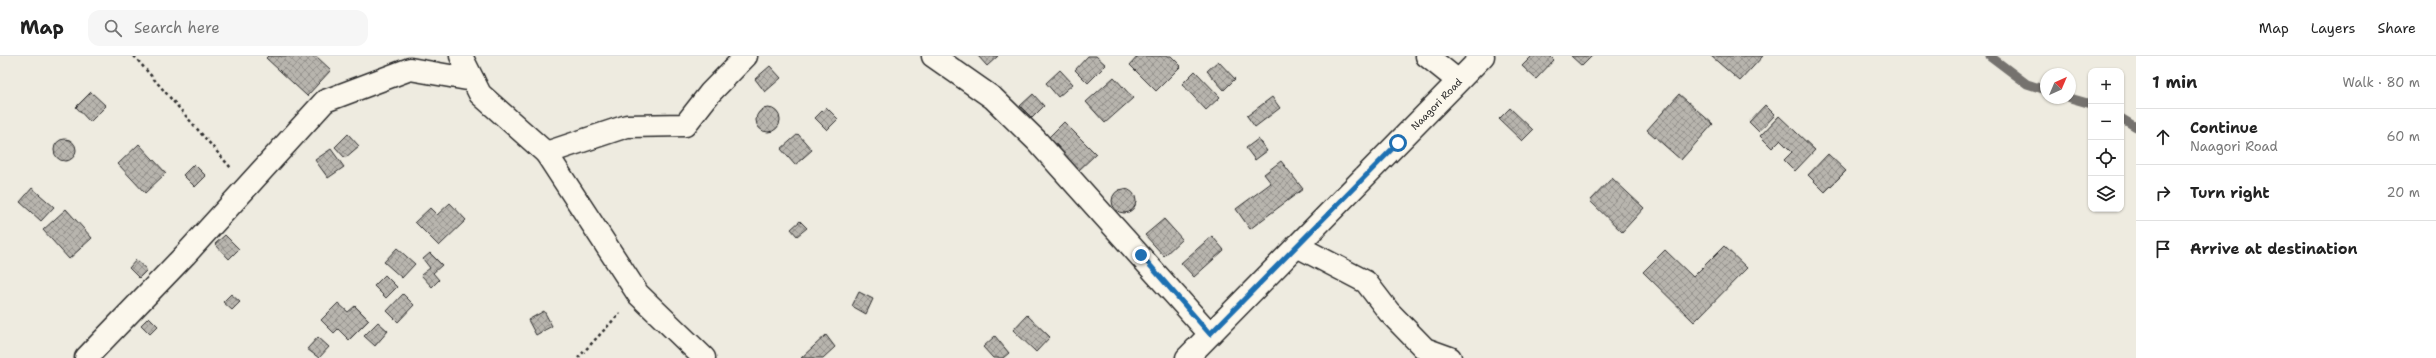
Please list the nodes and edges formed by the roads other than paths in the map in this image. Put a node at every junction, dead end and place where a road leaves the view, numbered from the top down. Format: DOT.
graph roads {
  1 [pos="461,56"];
  2 [pos="746,56"];
  3 [pos="933,56"];
  4 [pos="1427,56"];
  5 [pos="1483,56"];
  6 [pos="473,80"];
  7 [pos="1457,80"];
  8 [pos="546,153"];
  9 [pos="1297,246"];
  10 [pos="1210,334"];
  11 [pos="86,358"];
  12 [pos="704,358"];
  13 [pos="1187,358"];
  14 [pos="1450,358"];
  1 -- 6 [label="street"];
  2 -- 8 [label="street"];
  3 -- 10 [label="street"];
  4 -- 7 [label="street"];
  5 -- 7 [label="street, Naagori Road"];
  6 -- 8 [label="street"];
  6 -- 11 [label="street"];
  7 -- 9 [label="street, Naagori Road"];
  8 -- 12 [label="street"];
  9 -- 10 [label="street, Naagori Road"];
  9 -- 14 [label="street"];
  10 -- 13 [label="street, Naagori Road"];
}
